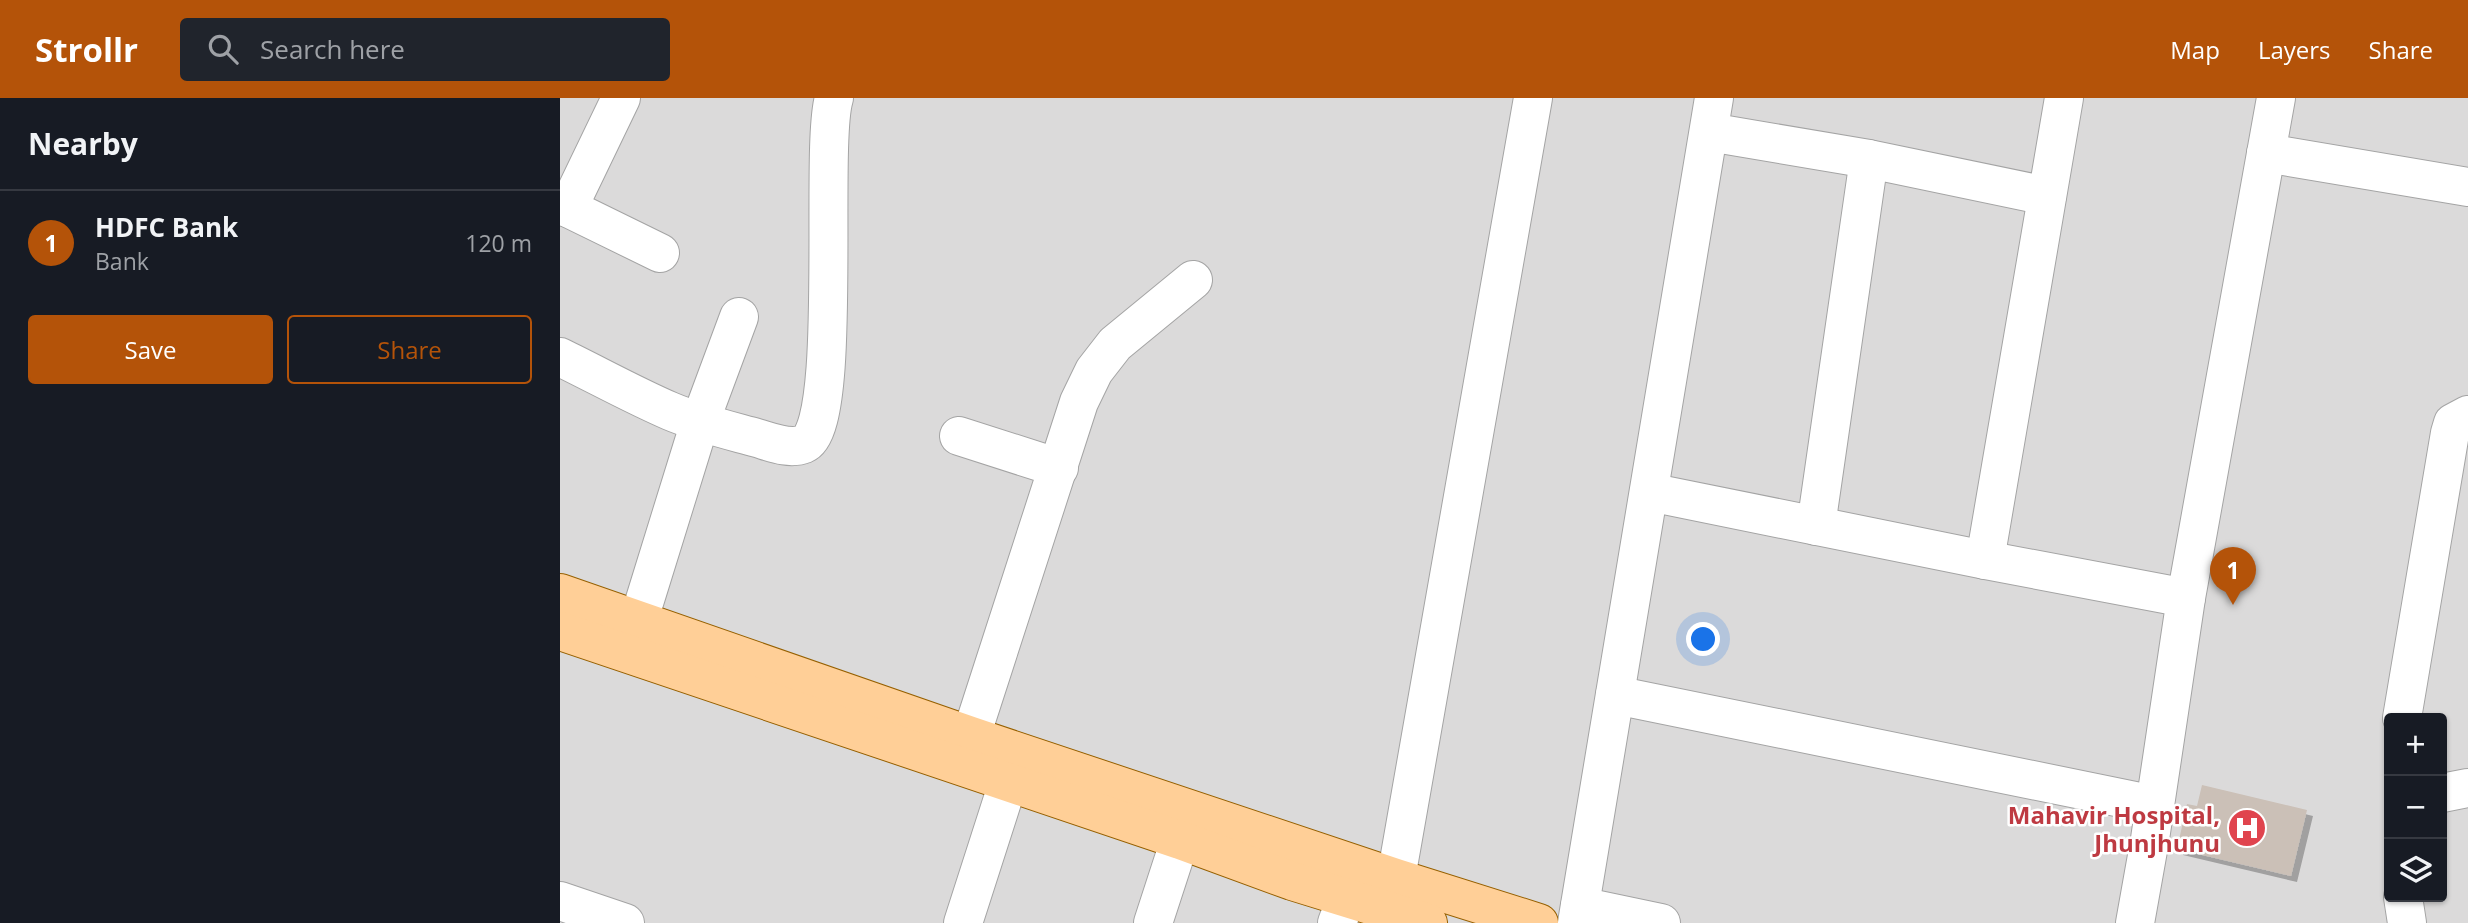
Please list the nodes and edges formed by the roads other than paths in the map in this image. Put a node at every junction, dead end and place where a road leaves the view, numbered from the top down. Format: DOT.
graph roads {
  1 [pos="621,98"];
  2 [pos="1533,98"];
  3 [pos="2064,98"];
  4 [pos="2276,98"];
  5 [pos="829,99"];
  6 [pos="1711,115"];
  7 [pos="2266,153"];
  8 [pos="1869,159"];
  9 [pos="2468,187"];
  10 [pos="2047,196"];
  11 [pos="564,206"];
  12 [pos="660,253"];
  13 [pos="1193,280"];
  14 [pos="739,317"];
  15 [pos="560,357"];
  16 [pos="2468,415"];
  17 [pos="700,422"];
  18 [pos="959,436"];
  19 [pos="1059,468"];
  20 [pos="1648,492"];
  21 [pos="1816,526"];
  22 [pos="1985,560"];
  23 [pos="560,593"];
  24 [pos="2186,597"];
  25 [pos="639,619"];
  26 [pos="560,631"];
  27 [pos="1615,695"];
  28 [pos="2403,713"];
  29 [pos="971,736"];
  30 [pos="1008,783"];
  31 [pos="2468,788"];
  32 [pos="2447,792"];
  33 [pos="2155,805"];
  34 [pos="1180,840"];
  35 [pos="1396,878"];
  36 [pos="560,901"];
  37 [pos="2404,902"];
  38 [pos="1341,911"];
  39 [pos="1578,915"];
  40 [pos="622,922"];
  41 [pos="963,923"];
  42 [pos="1153,923"];
  43 [pos="1428,923"];
  44 [pos="1539,923"];
  45 [pos="1661,923"];
  46 [pos="2135,923"];
  47 [pos="2407,923"];
  1 -- 11 [label="street"];
  2 -- 35 [label="street"];
  3 -- 10 [label="street"];
  4 -- 7 [label="street"];
  5 -- 17 [label="street"];
  6 -- 8 [label="street"];
  6 -- 20 [label="street"];
  7 -- 9 [label="street"];
  7 -- 24 [label="street"];
  8 -- 10 [label="street"];
  8 -- 21 [label="street"];
  10 -- 22 [label="street"];
  11 -- 12 [label="street"];
  13 -- 19 [label="street"];
  14 -- 17 [label="street"];
  15 -- 17 [label="street"];
  16 -- 28 [label="street"];
  17 -- 25 [label="street"];
  18 -- 19 [label="street"];
  19 -- 29 [label="street"];
  20 -- 21 [label="street"];
  20 -- 27 [label="street"];
  21 -- 22 [label="street"];
  22 -- 24 [label="street"];
  23 -- 25 [label="main road"];
  24 -- 33 [label="street"];
  25 -- 29 [label="main road"];
  26 -- 30 [label="main road"];
  27 -- 33 [label="street"];
  27 -- 39 [label="street"];
  29 -- 35 [label="main road"];
  30 -- 34 [label="main road"];
  30 -- 41 [label="street"];
  31 -- 32 [label="street"];
  33 -- 46 [label="street"];
  34 -- 38 [label="main road"];
  34 -- 42 [label="street"];
  35 -- 44 [label="main road"];
  36 -- 40 [label="street"];
  37 -- 47 [label="street"];
  38 -- 43 [label="main road"];
  39 -- 45 [label="street"];
}
